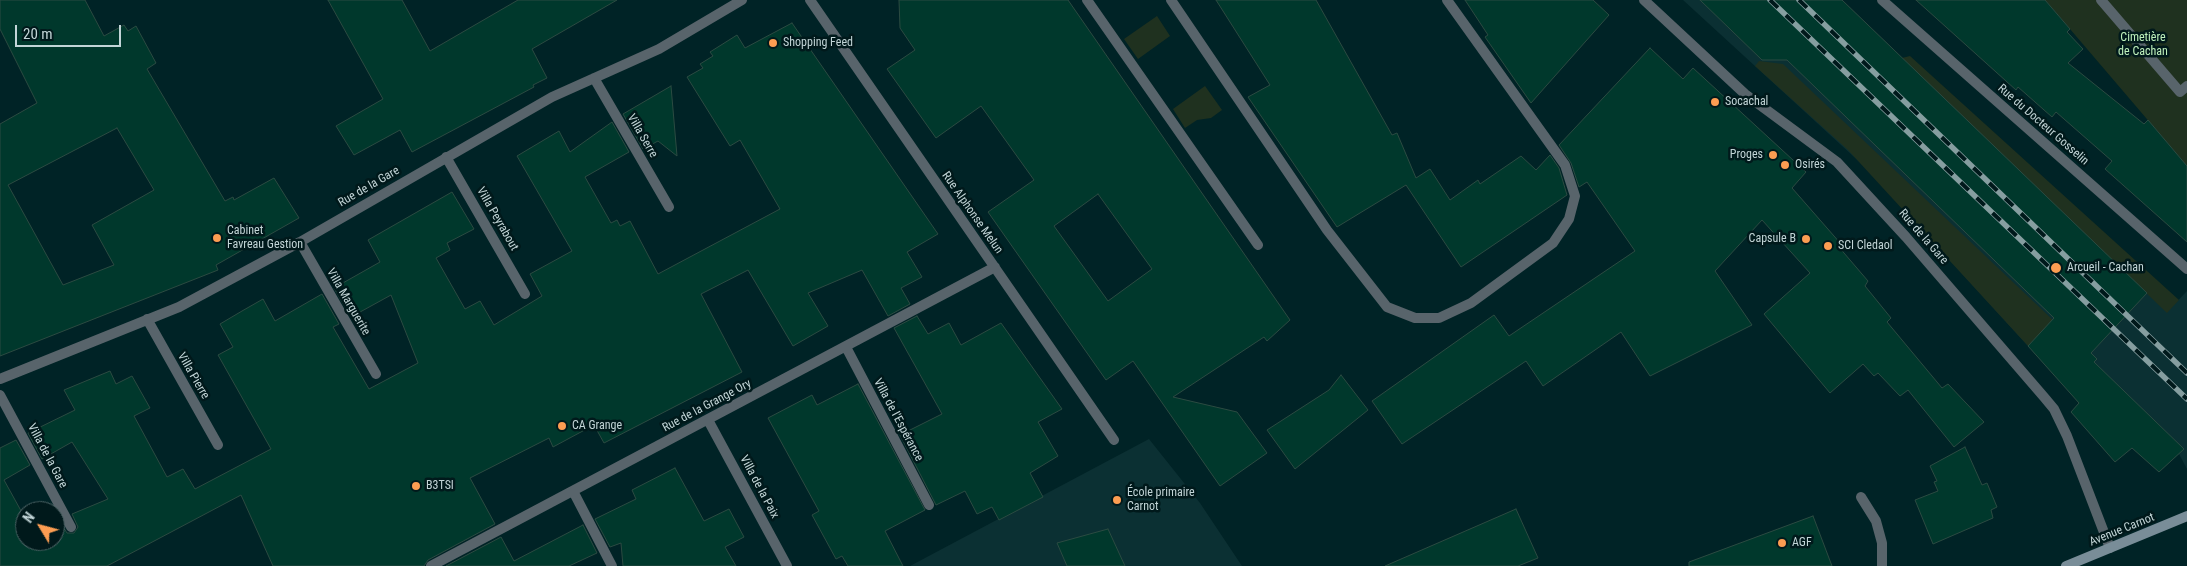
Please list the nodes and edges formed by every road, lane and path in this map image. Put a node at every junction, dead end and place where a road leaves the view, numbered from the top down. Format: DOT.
graph roads {
  1 [pos="742,0"];
  2 [pos="810,0"];
  3 [pos="1088,0"];
  4 [pos="1171,0"];
  5 [pos="1447,0"];
  6 [pos="1644,0"];
  7 [pos="1882,0"];
  8 [pos="2101,0"];
  9 [pos="594,78"];
  10 [pos="2183,89"];
  11 [pos="446,157"];
  12 [pos="669,207"];
  13 [pos="300,242"];
  14 [pos="1258,245"];
  15 [pos="994,267"];
  16 [pos="2187,269"];
  17 [pos="525,294"];
  18 [pos="147,319"];
  19 [pos="846,348"];
  20 [pos="376,374"];
  21 [pos="0,379"];
  22 [pos="0,395"];
  23 [pos="708,420"];
  24 [pos="1114,440"];
  25 [pos="218,444"];
  26 [pos="573,491"];
  27 [pos="1861,497"];
  28 [pos="929,505"];
  29 [pos="2187,516"];
  30 [pos="71,528"];
  31 [pos="2110,548"];
  32 [pos="434,565"];
  33 [pos="612,566"];
  34 [pos="787,566"];
  35 [pos="1882,566"];
  36 [pos="2066,566"];
  1 -- 9 [label="street, Rue de la Gare"];
  2 -- 15 [label="street, Rue Alphonse Melun"];
  3 -- 14 [label="street"];
  4 -- 5 [label="street"];
  6 -- 31 [label="street, Rue de la Gare"];
  7 -- 16 [label="street, Rue du Docteur Gosselin"];
  8 -- 10 [label="street"];
  9 -- 11 [label="street, Rue de la Gare"];
  9 -- 12 [label="street, Villa Serre"];
  11 -- 13 [label="street, Rue de la Gare"];
  11 -- 17 [label="street, Villa Peyrabout"];
  13 -- 18 [label="street, Rue de la Gare"];
  13 -- 20 [label="street, Villa Marguerite"];
  15 -- 19 [label="street, Rue de la Grange Ory"];
  15 -- 24 [label="street, Rue Alphonse Melun"];
  18 -- 21 [label="street, Rue de la Gare"];
  18 -- 25 [label="street, Villa Pierre"];
  19 -- 23 [label="street, Rue de la Grange Ory"];
  19 -- 28 [label="street, Villa de l'Espérance"];
  22 -- 30 [label="street, Villa de la Gare"];
  23 -- 26 [label="street, Rue de la Grange Ory"];
  23 -- 34 [label="street, Villa de la Paix"];
  26 -- 32 [label="street, Rue de la Grange Ory"];
  26 -- 33 [label="street"];
  27 -- 35 [label="street"];
  29 -- 31 [label="street, Avenue Carnot"];
  31 -- 36 [label="street, Avenue Carnot"];
}
